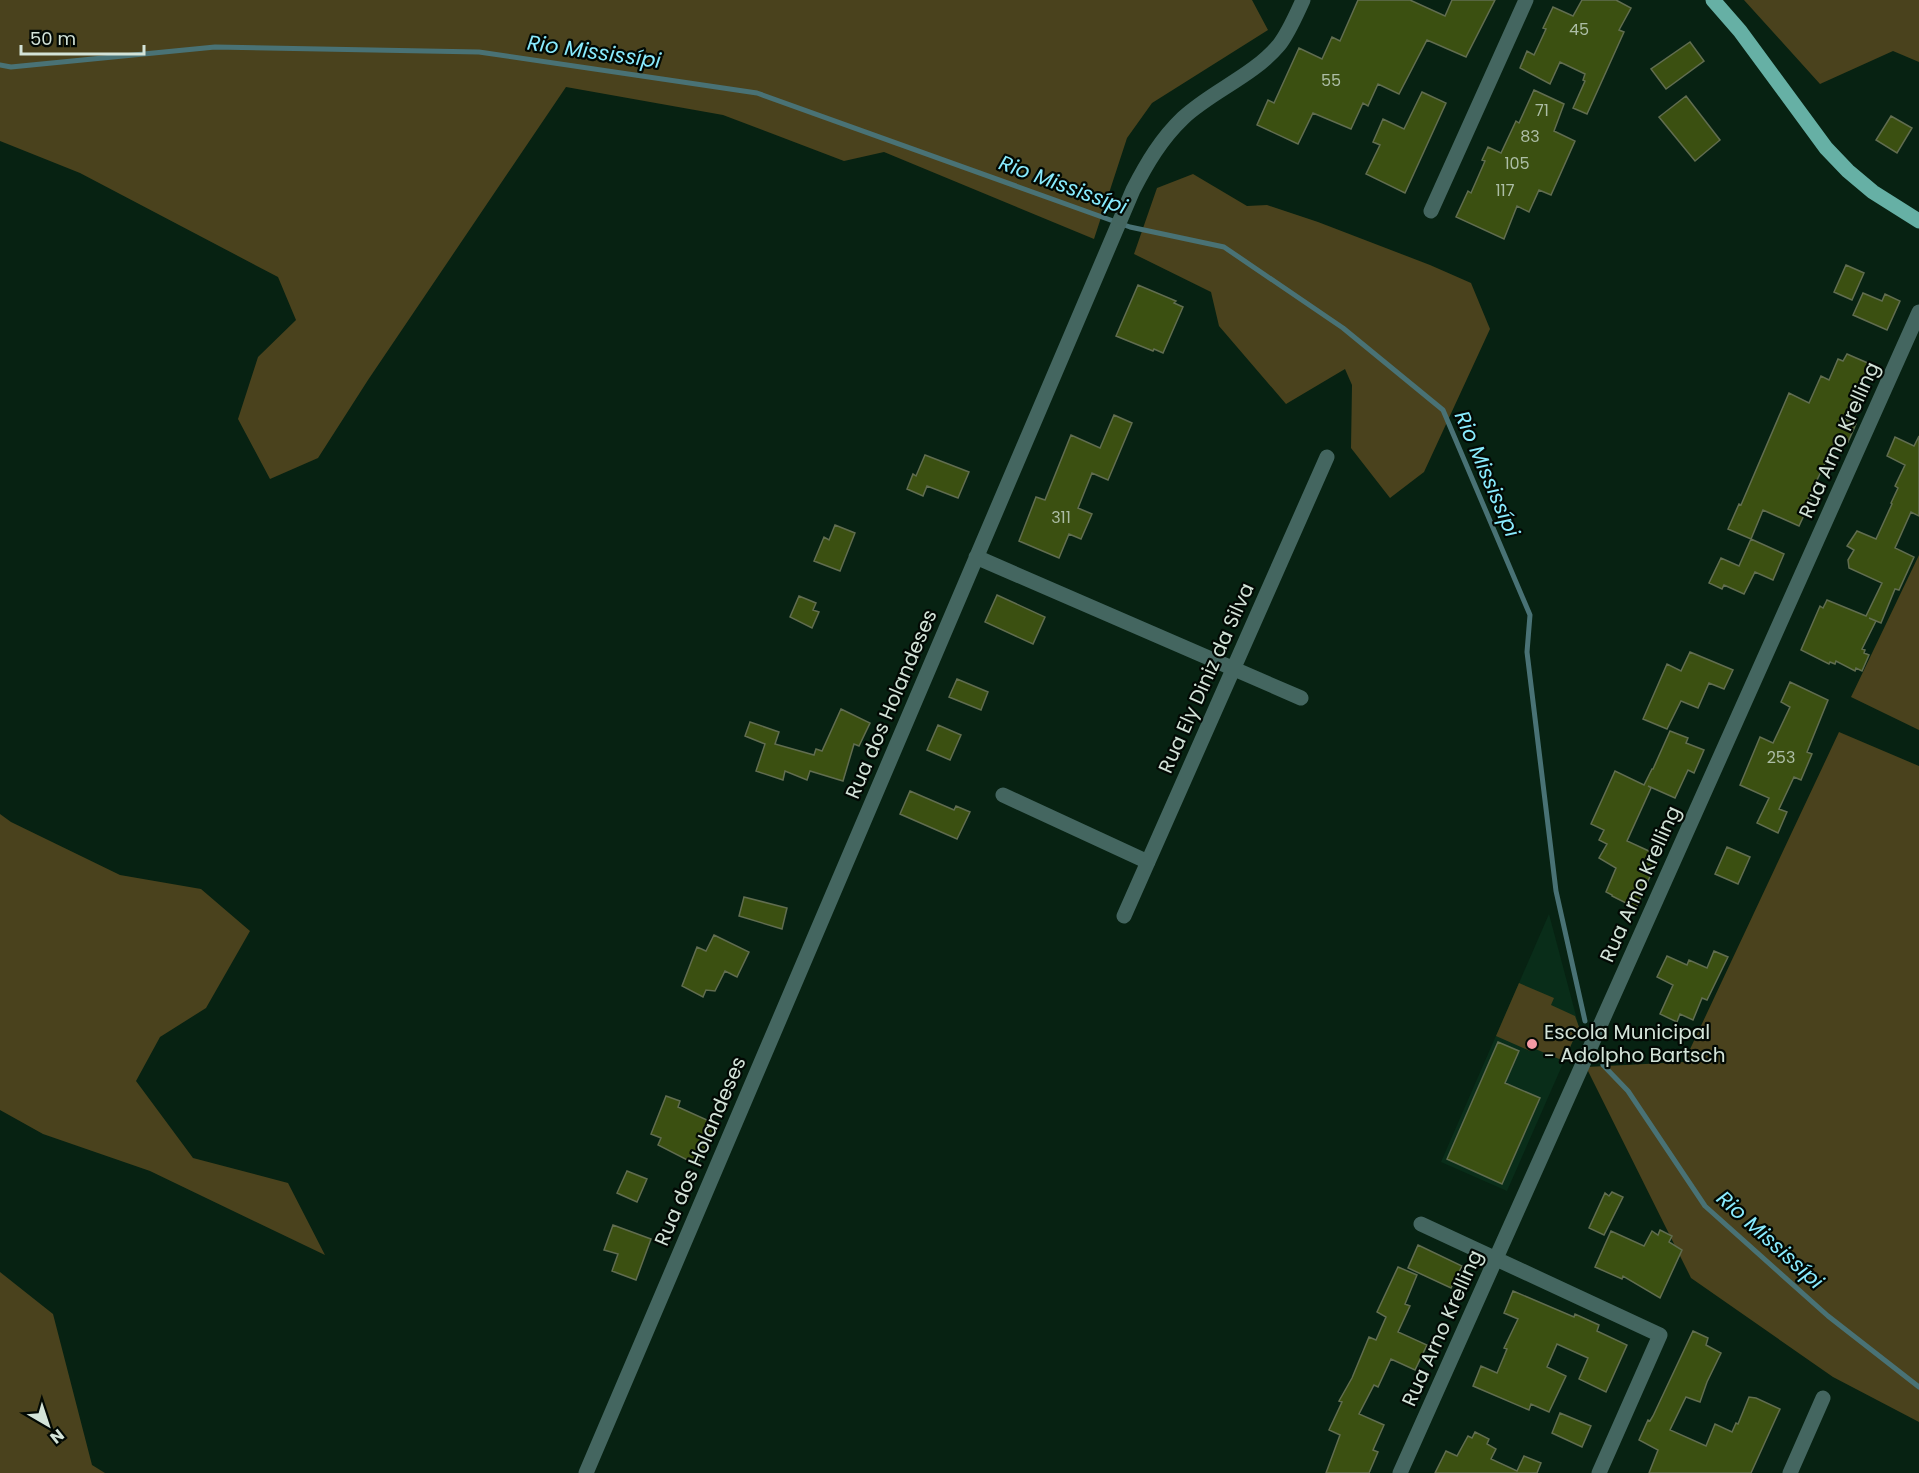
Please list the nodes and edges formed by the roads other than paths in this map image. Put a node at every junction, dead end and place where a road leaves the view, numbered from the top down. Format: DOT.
graph roads {
  1 [pos="1303,0"];
  2 [pos="1526,0"];
  3 [pos="1713,0"];
  4 [pos="1431,212"];
  5 [pos="1919,221"];
  6 [pos="1919,312"];
  7 [pos="1327,457"];
  8 [pos="976,557"];
  9 [pos="1233,669"];
  10 [pos="1301,698"];
  11 [pos="1003,795"];
  12 [pos="1148,862"];
  13 [pos="1124,916"];
  14 [pos="1421,1224"];
  15 [pos="1495,1260"];
  16 [pos="1824,1398"];
  17 [pos="587,1473"];
  18 [pos="1400,1473"];
  19 [pos="1599,1473"];
  20 [pos="1790,1473"];
  1 -- 8 [label="street, Rua dos Holandeses"];
  2 -- 4 [label="street"];
  3 -- 5 [label="main road"];
  6 -- 15 [label="street, Rua Arno Krelling"];
  7 -- 9 [label="street, Rua Ely Diniz da Silva"];
  8 -- 9 [label="street"];
  8 -- 17 [label="street, Rua dos Holandeses"];
  9 -- 10 [label="street"];
  9 -- 12 [label="street, Rua Ely Diniz da Silva"];
  11 -- 12 [label="street"];
  12 -- 13 [label="street, Rua Ely Diniz da Silva"];
  14 -- 15 [label="street"];
  15 -- 18 [label="street, Rua Arno Krelling"];
  15 -- 19 [label="street"];
  16 -- 20 [label="street"];
}
